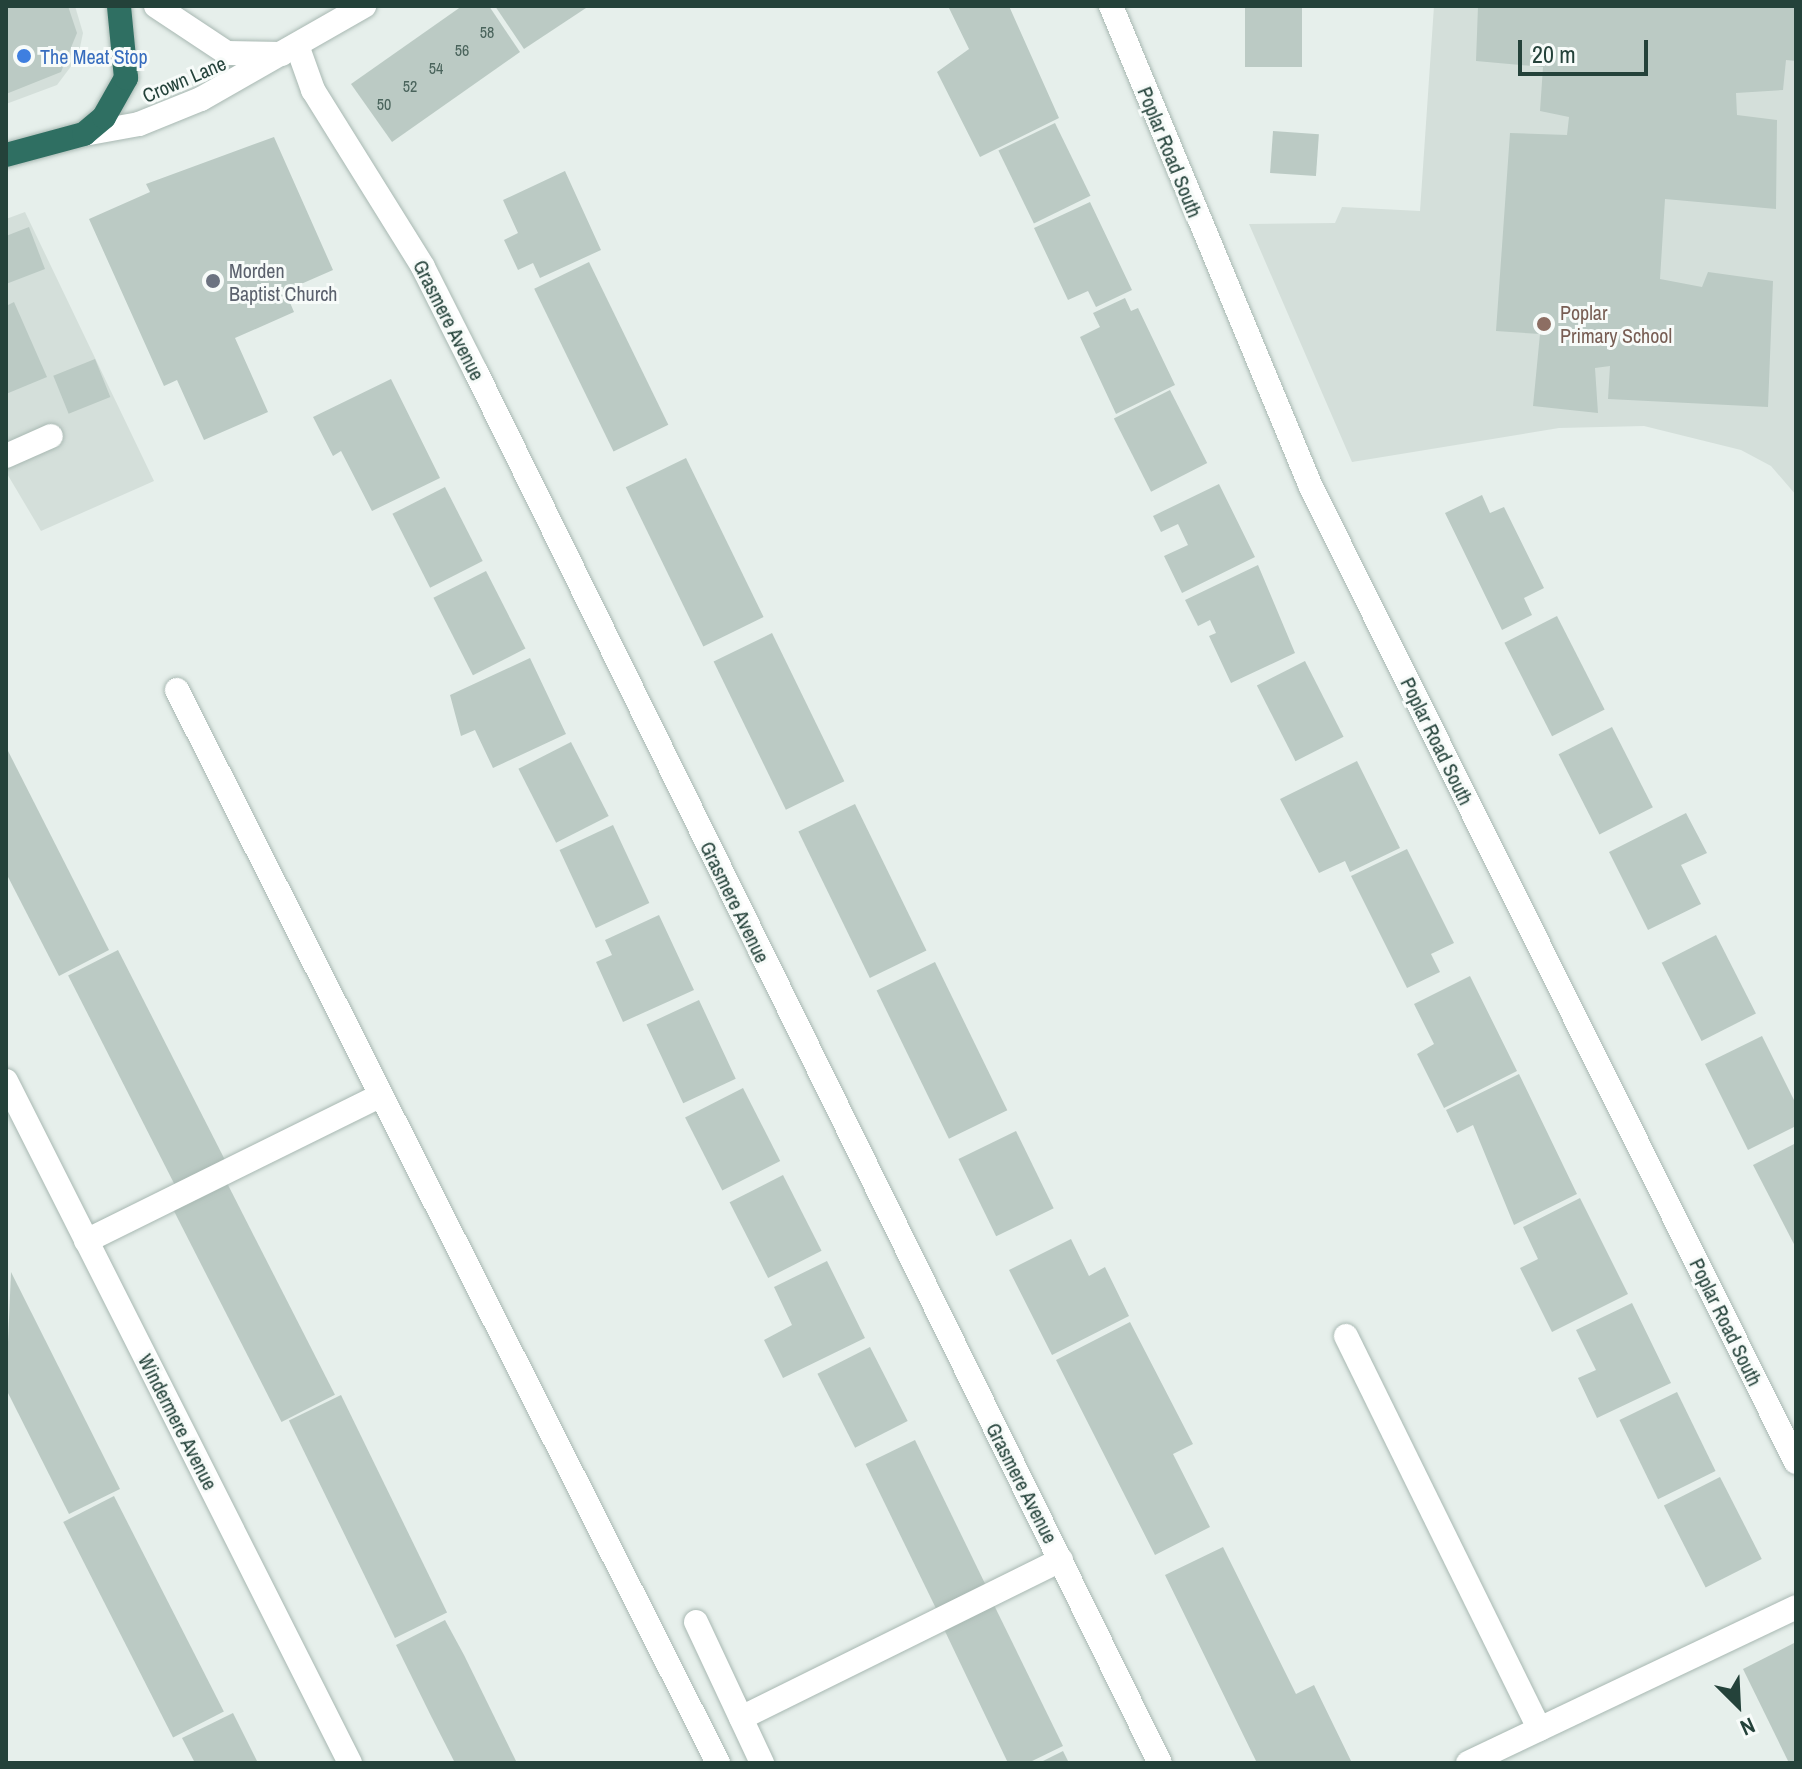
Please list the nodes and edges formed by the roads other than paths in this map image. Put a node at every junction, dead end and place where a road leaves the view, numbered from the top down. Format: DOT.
graph roads {
  1 [pos="119,6"];
  2 [pos="156,6"];
  3 [pos="364,6"];
  4 [pos="1111,6"];
  5 [pos="293,51"];
  6 [pos="84,134"];
  7 [pos="6,155"];
  8 [pos="51,436"];
  9 [pos="6,456"];
  10 [pos="177,690"];
  11 [pos="6,1081"];
  12 [pos="381,1095"];
  13 [pos="86,1241"];
  14 [pos="1346,1336"];
  15 [pos="1796,1462"];
  16 [pos="1061,1560"];
  17 [pos="1796,1607"];
  18 [pos="696,1622"];
  19 [pos="741,1718"];
  20 [pos="1539,1729"];
  21 [pos="350,1763"];
  22 [pos="718,1763"];
  23 [pos="762,1763"];
  24 [pos="1160,1763"];
  25 [pos="1468,1763"];
  1 -- 6 [label="highway"];
  2 -- 5 [label="street"];
  3 -- 5 [label="street, Crown Lane"];
  4 -- 15 [label="street, Poplar Road South"];
  5 -- 6 [label="street, Crown Lane"];
  5 -- 16 [label="street, Grasmere Avenue"];
  6 -- 7 [label="highway, Crown Lane"];
  8 -- 9 [label="street"];
  10 -- 12 [label="street"];
  11 -- 13 [label="street, Windermere Avenue"];
  12 -- 13 [label="street"];
  12 -- 22 [label="street"];
  13 -- 21 [label="street, Windermere Avenue"];
  14 -- 20 [label="street"];
  16 -- 19 [label="street"];
  16 -- 24 [label="street, Grasmere Avenue"];
  17 -- 20 [label="street"];
  18 -- 19 [label="street"];
  19 -- 23 [label="street"];
  20 -- 25 [label="street"];
}
